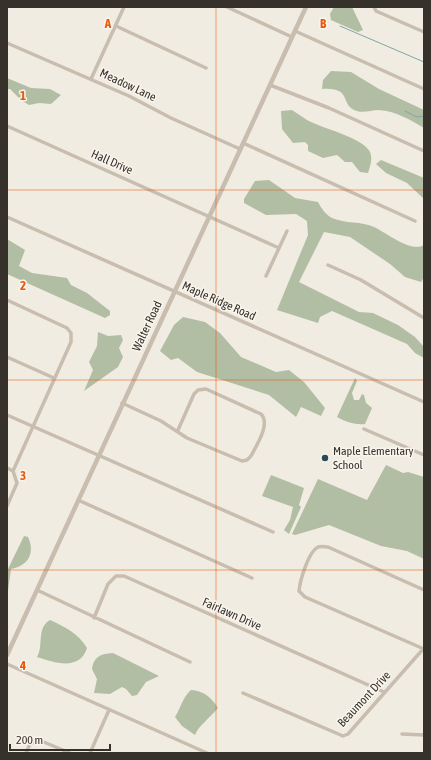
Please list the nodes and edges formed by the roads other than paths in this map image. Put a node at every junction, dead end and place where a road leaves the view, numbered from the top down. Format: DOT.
graph roads {
  1 [pos="124,7"];
  2 [pos="227,7"];
  3 [pos="306,7"];
  4 [pos="374,7"];
  5 [pos="116,26"];
  6 [pos="295,31"];
  7 [pos="424,32"];
  8 [pos="292,37"];
  9 [pos="7,43"];
  10 [pos="206,68"];
  11 [pos="91,79"];
  12 [pos="270,85"];
  13 [pos="424,89"];
  14 [pos="7,126"];
  15 [pos="243,143"];
  16 [pos="240,149"];
  17 [pos="424,151"];
  18 [pos="209,216"];
  19 [pos="7,217"];
  20 [pos="415,221"];
  21 [pos="287,231"];
  22 [pos="279,248"];
  23 [pos="328,266"];
  24 [pos="266,276"];
  25 [pos="174,292"];
  26 [pos="7,300"];
  27 [pos="424,318"];
  28 [pos="7,357"];
  29 [pos="54,378"];
  30 [pos="424,402"];
  31 [pos="122,403"];
  32 [pos="7,415"];
  33 [pos="33,426"];
  34 [pos="364,429"];
  35 [pos="178,430"];
  36 [pos="99,454"];
  37 [pos="424,455"];
  38 [pos="7,468"];
  39 [pos="13,471"];
  40 [pos="78,500"];
  41 [pos="7,506"];
  42 [pos="273,532"];
  43 [pos="252,578"];
  44 [pos="37,590"];
  45 [pos="424,590"];
  46 [pos="94,618"];
  47 [pos="424,648"];
  48 [pos="7,655"];
  49 [pos="190,662"];
  50 [pos="7,664"];
  51 [pos="384,692"];
  52 [pos="243,693"];
  53 [pos="109,710"];
  54 [pos="402,734"];
  55 [pos="424,735"];
  56 [pos="26,753"];
  57 [pos="70,753"];
  58 [pos="90,753"];
  59 [pos="207,753"];
  1 -- 5 [label="street"];
  2 -- 8 [label="street"];
  3 -- 6 [label="street, Walter Road"];
  4 -- 7 [label="street"];
  5 -- 10 [label="street"];
  5 -- 11 [label="street"];
  6 -- 8 [label="street, Walter Road"];
  6 -- 13 [label="street"];
  8 -- 12 [label="street, Walter Road"];
  9 -- 11 [label="street, Meadow Lane"];
  11 -- 16 [label="street, Meadow Lane"];
  12 -- 15 [label="street, Walter Road"];
  12 -- 17 [label="street"];
  14 -- 18 [label="street, Hall Drive"];
  15 -- 16 [label="street, Walter Road"];
  15 -- 20 [label="street"];
  16 -- 18 [label="street, Walter Road"];
  18 -- 22 [label="street, Hall Drive"];
  18 -- 25 [label="street, Walter Road"];
  19 -- 25 [label="street, Maple Ridge Road"];
  21 -- 22 [label="street"];
  22 -- 24 [label="street"];
  23 -- 27 [label="street"];
  25 -- 30 [label="street, Maple Ridge Road"];
  25 -- 31 [label="street, Walter Road"];
  26 -- 29 [label="street"];
  28 -- 29 [label="street"];
  29 -- 33 [label="street"];
  31 -- 35 [label="street"];
  31 -- 36 [label="street, Walter Road"];
  32 -- 33 [label="street"];
  33 -- 36 [label="street"];
  33 -- 39 [label="street"];
  34 -- 37 [label="street"];
  35 -- 35 [label="street"];
  36 -- 40 [label="street, Walter Road"];
  36 -- 42 [label="street"];
  38 -- 39 [label="street"];
  39 -- 41 [label="street"];
  40 -- 43 [label="street"];
  40 -- 44 [label="street, Walter Road"];
  44 -- 46 [label="street"];
  44 -- 48 [label="street, Walter Road"];
  45 -- 47 [label="street"];
  46 -- 49 [label="street"];
  46 -- 51 [label="street, Fairlawn Drive"];
  47 -- 51 [label="street, Beaumont Drive"];
  50 -- 53 [label="street"];
  51 -- 52 [label="street, Beaumont Drive"];
  53 -- 58 [label="street"];
  53 -- 59 [label="street"];
  54 -- 55 [label="street"];
  56 -- 57 [label="street"];
}
